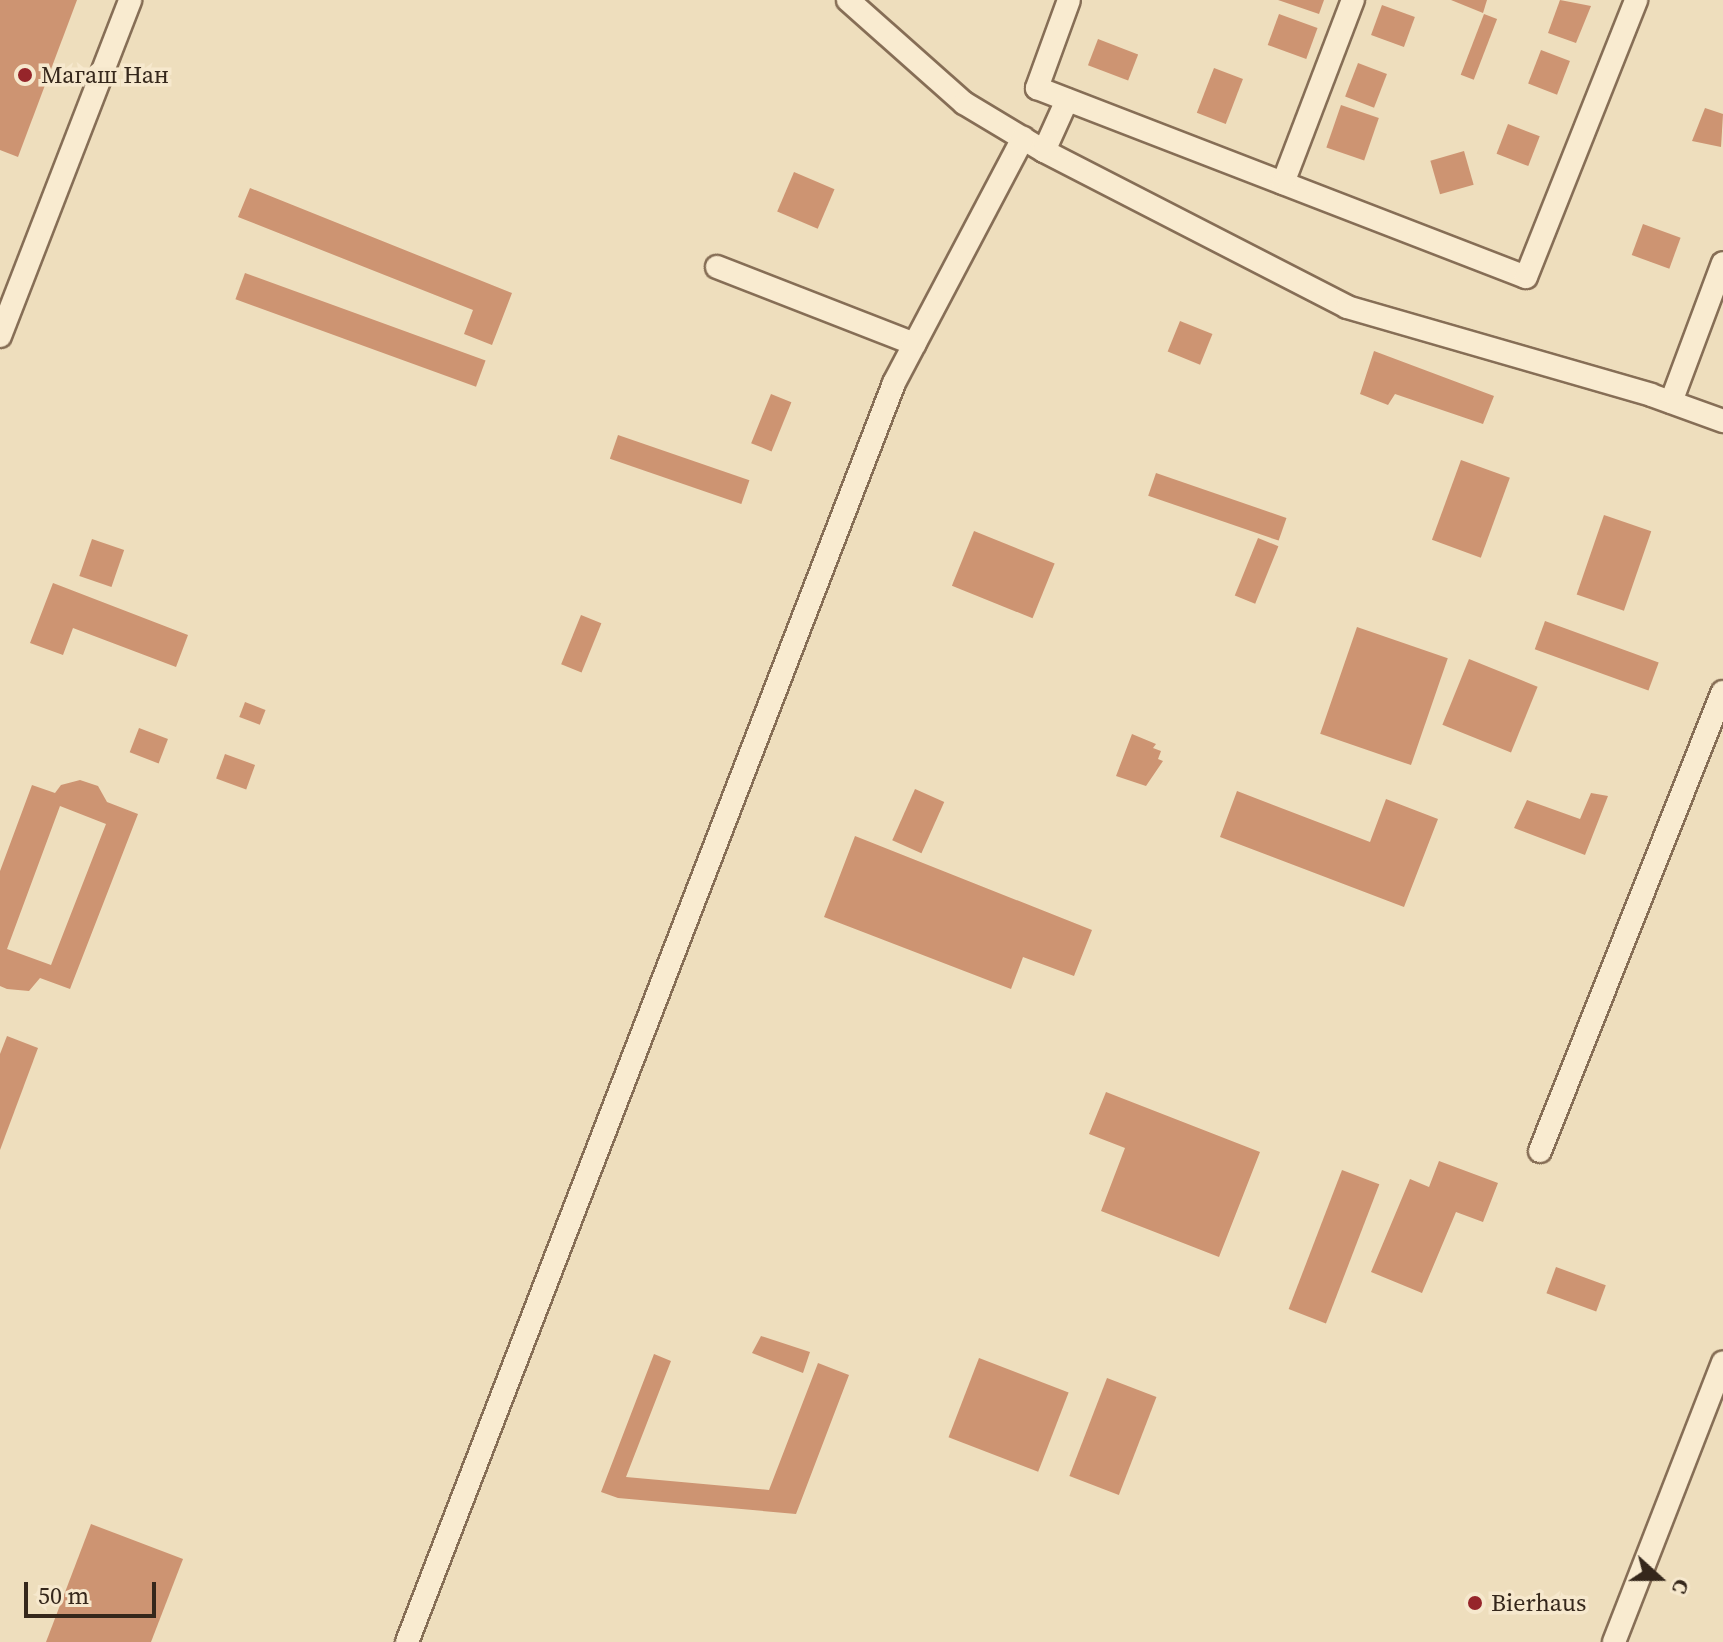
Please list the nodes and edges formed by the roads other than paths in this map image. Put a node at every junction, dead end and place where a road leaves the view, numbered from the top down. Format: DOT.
graph roads {
  1 [pos="130,0"];
  2 [pos="1069,0"];
  3 [pos="1353,0"];
  4 [pos="1636,0"];
  5 [pos="857,4"];
  6 [pos="1067,100"];
  7 [pos="1023,138"];
  8 [pos="1044,151"];
  9 [pos="1283,183"];
  10 [pos="1723,263"];
  11 [pos="717,267"];
  12 [pos="0,336"];
  13 [pos="915,344"];
  14 [pos="1671,402"];
  15 [pos="1723,421"];
  16 [pos="1723,692"];
  17 [pos="1540,1151"];
  18 [pos="1723,1363"];
  19 [pos="407,1642"];
  20 [pos="1614,1642"];
  1 -- 12 [label="street"];
  2 -- 6 [label="street"];
  3 -- 9 [label="street"];
  4 -- 9 [label="street"];
  5 -- 7 [label="street"];
  6 -- 8 [label="street"];
  6 -- 9 [label="street"];
  7 -- 8 [label="street"];
  7 -- 13 [label="street"];
  8 -- 14 [label="street"];
  10 -- 14 [label="street"];
  11 -- 13 [label="street"];
  13 -- 19 [label="street"];
  14 -- 15 [label="street"];
  16 -- 17 [label="street"];
  18 -- 20 [label="street"];
}
